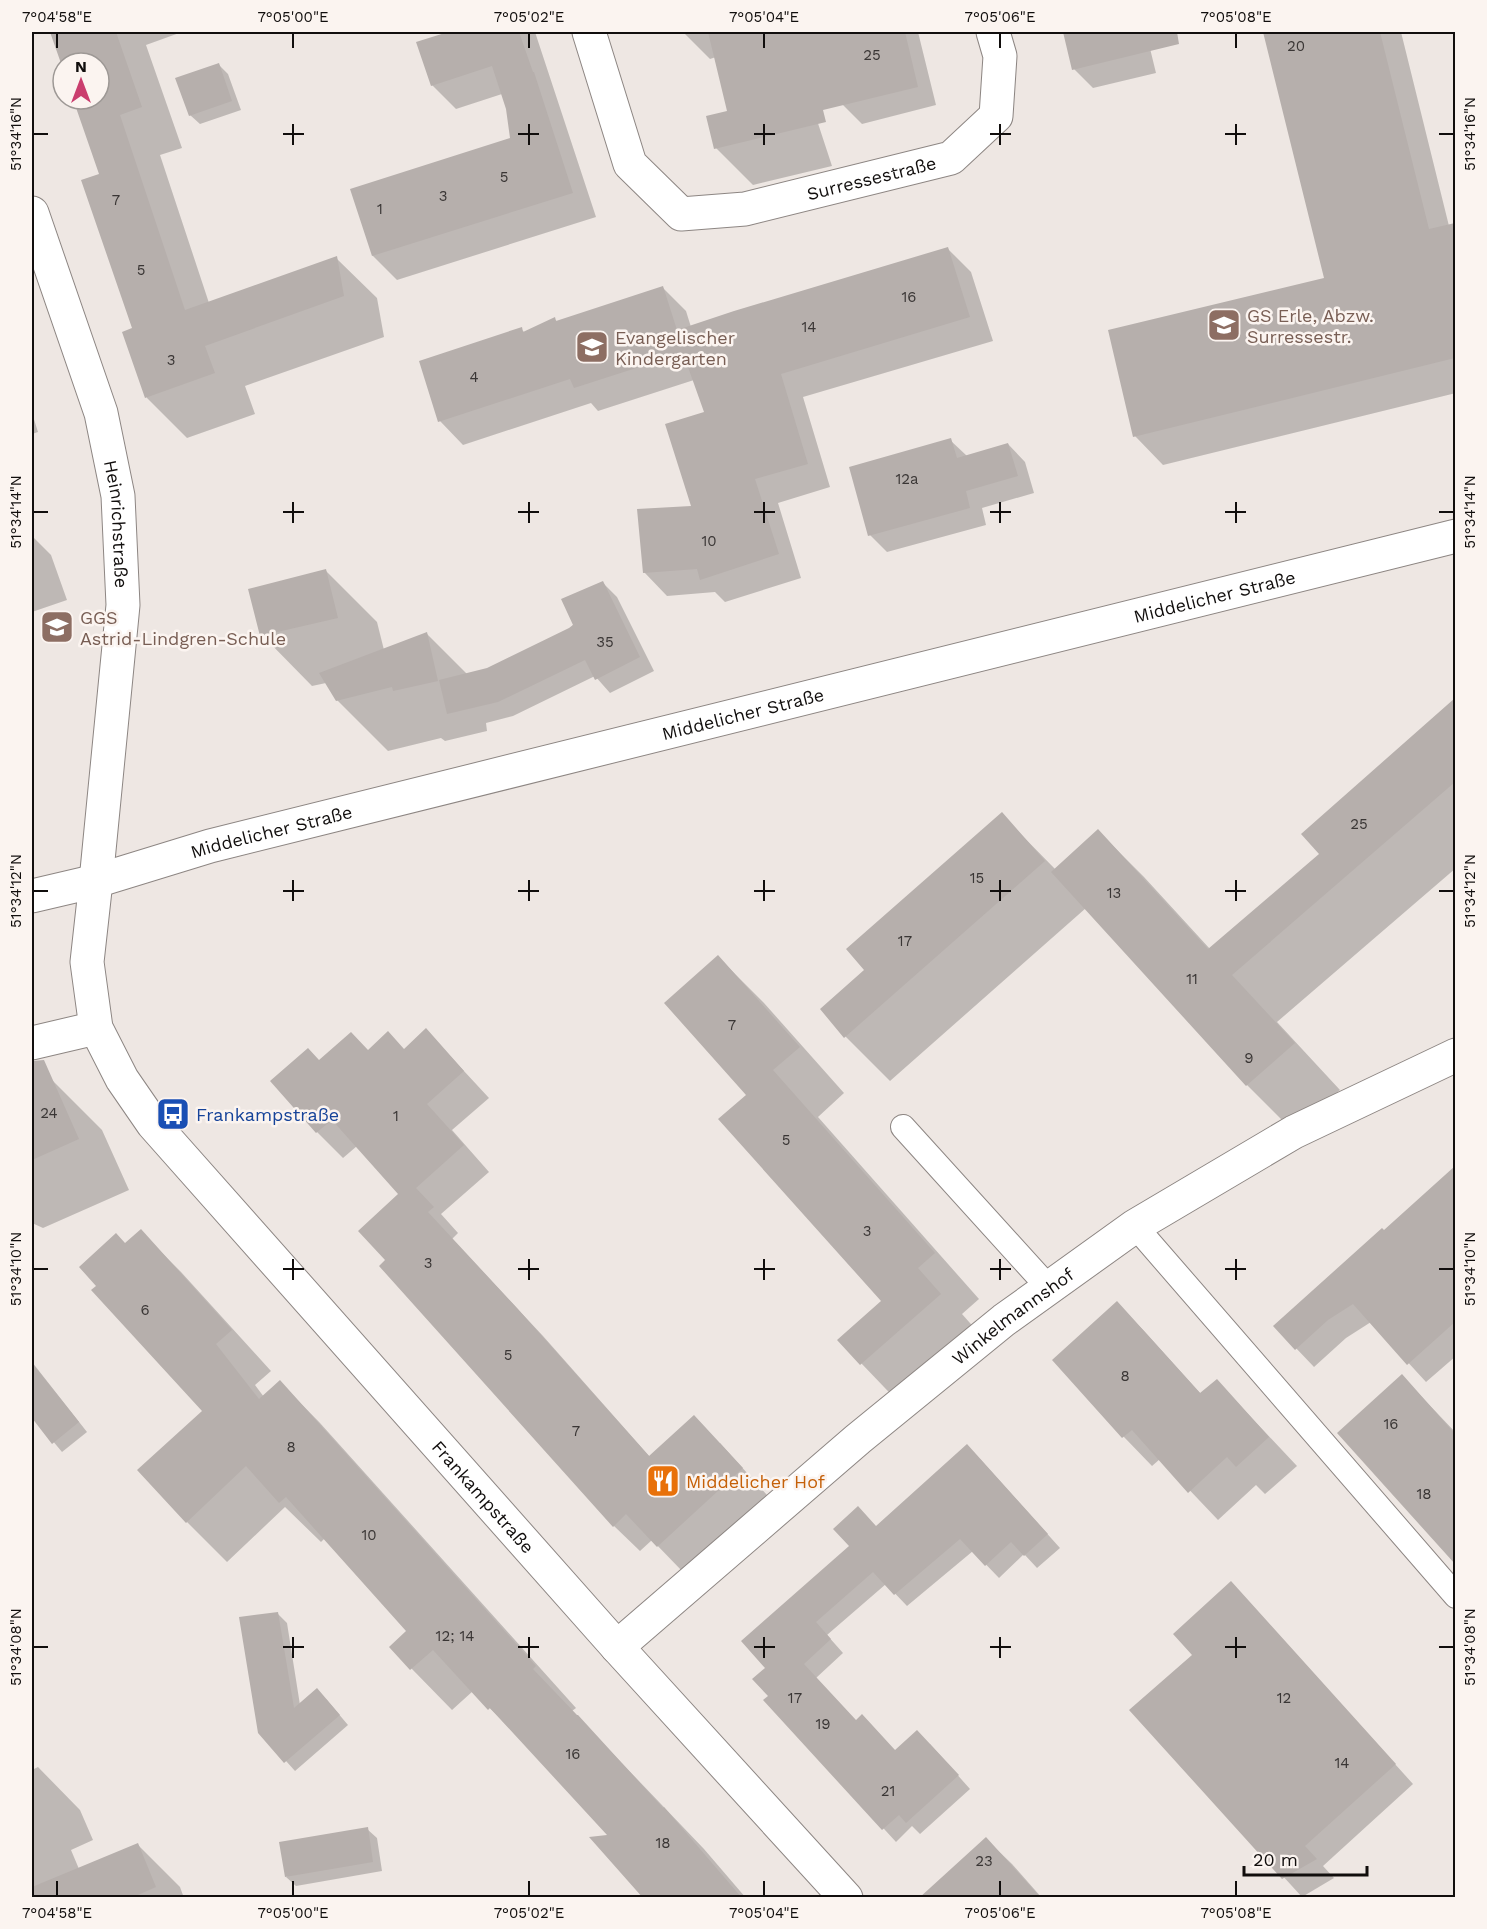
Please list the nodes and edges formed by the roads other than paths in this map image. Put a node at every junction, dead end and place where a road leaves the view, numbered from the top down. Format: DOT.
graph roads {
  1 [pos="589,32"];
  2 [pos="993,32"];
  3 [pos="32,213"];
  4 [pos="1455,536"];
  5 [pos="96,881"];
  6 [pos="32,896"];
  7 [pos="96,1028"];
  8 [pos="32,1043"];
  9 [pos="1455,1055"];
  10 [pos="903,1127"];
  11 [pos="1135,1226"];
  12 [pos="1049,1288"];
  13 [pos="1455,1596"];
  14 [pos="618,1647"];
  15 [pos="846,1898"];
  1 -- 2 [label="street, Surressestraße"];
  3 -- 5 [label="street, Heinrichstraße"];
  4 -- 5 [label="street, Middelicher Straße"];
  5 -- 6 [label="street, Middelicher Straße"];
  5 -- 7 [label="street, Frankampstraße"];
  7 -- 8 [label="street"];
  7 -- 14 [label="street, Frankampstraße"];
  9 -- 11 [label="street, Winkelmannshof"];
  10 -- 12 [label="lane"];
  11 -- 12 [label="street, Winkelmannshof"];
  11 -- 13 [label="lane"];
  12 -- 14 [label="street, Winkelmannshof"];
  14 -- 15 [label="street, Frankampstraße"];
}
